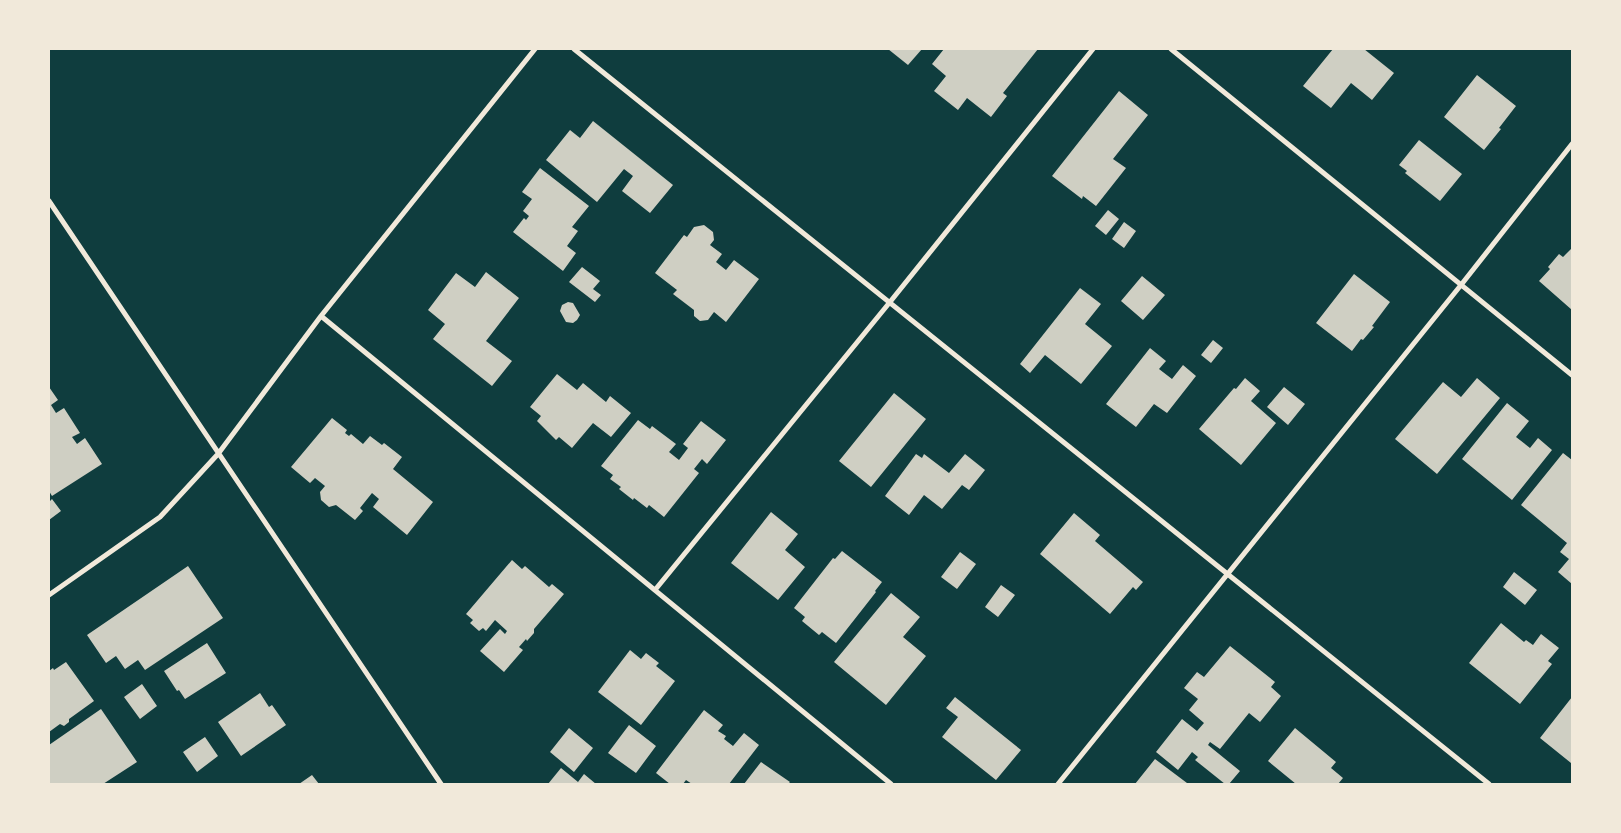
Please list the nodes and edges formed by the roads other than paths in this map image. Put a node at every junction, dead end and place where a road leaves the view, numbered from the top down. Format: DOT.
graph roads {
  1 [pos="534,49"];
  2 [pos="574,49"];
  3 [pos="1093,49"];
  4 [pos="1171,49"];
  5 [pos="1572,144"];
  6 [pos="49,201"];
  7 [pos="1462,285"];
  8 [pos="890,302"];
  9 [pos="321,316"];
  10 [pos="1572,376"];
  11 [pos="218,454"];
  12 [pos="1228,574"];
  13 [pos="655,590"];
  14 [pos="49,595"];
  15 [pos="441,784"];
  16 [pos="891,784"];
  17 [pos="1058,784"];
  18 [pos="1489,784"];
  1 -- 9 [label="street"];
  2 -- 8 [label="street"];
  3 -- 8 [label="street"];
  4 -- 7 [label="street"];
  5 -- 7 [label="street"];
  6 -- 11 [label="street"];
  7 -- 10 [label="street"];
  7 -- 12 [label="street"];
  8 -- 12 [label="street"];
  8 -- 13 [label="street"];
  9 -- 11 [label="street"];
  9 -- 13 [label="street"];
  11 -- 14 [label="street"];
  11 -- 15 [label="street"];
  12 -- 17 [label="street"];
  12 -- 18 [label="street"];
  13 -- 16 [label="street"];
}
